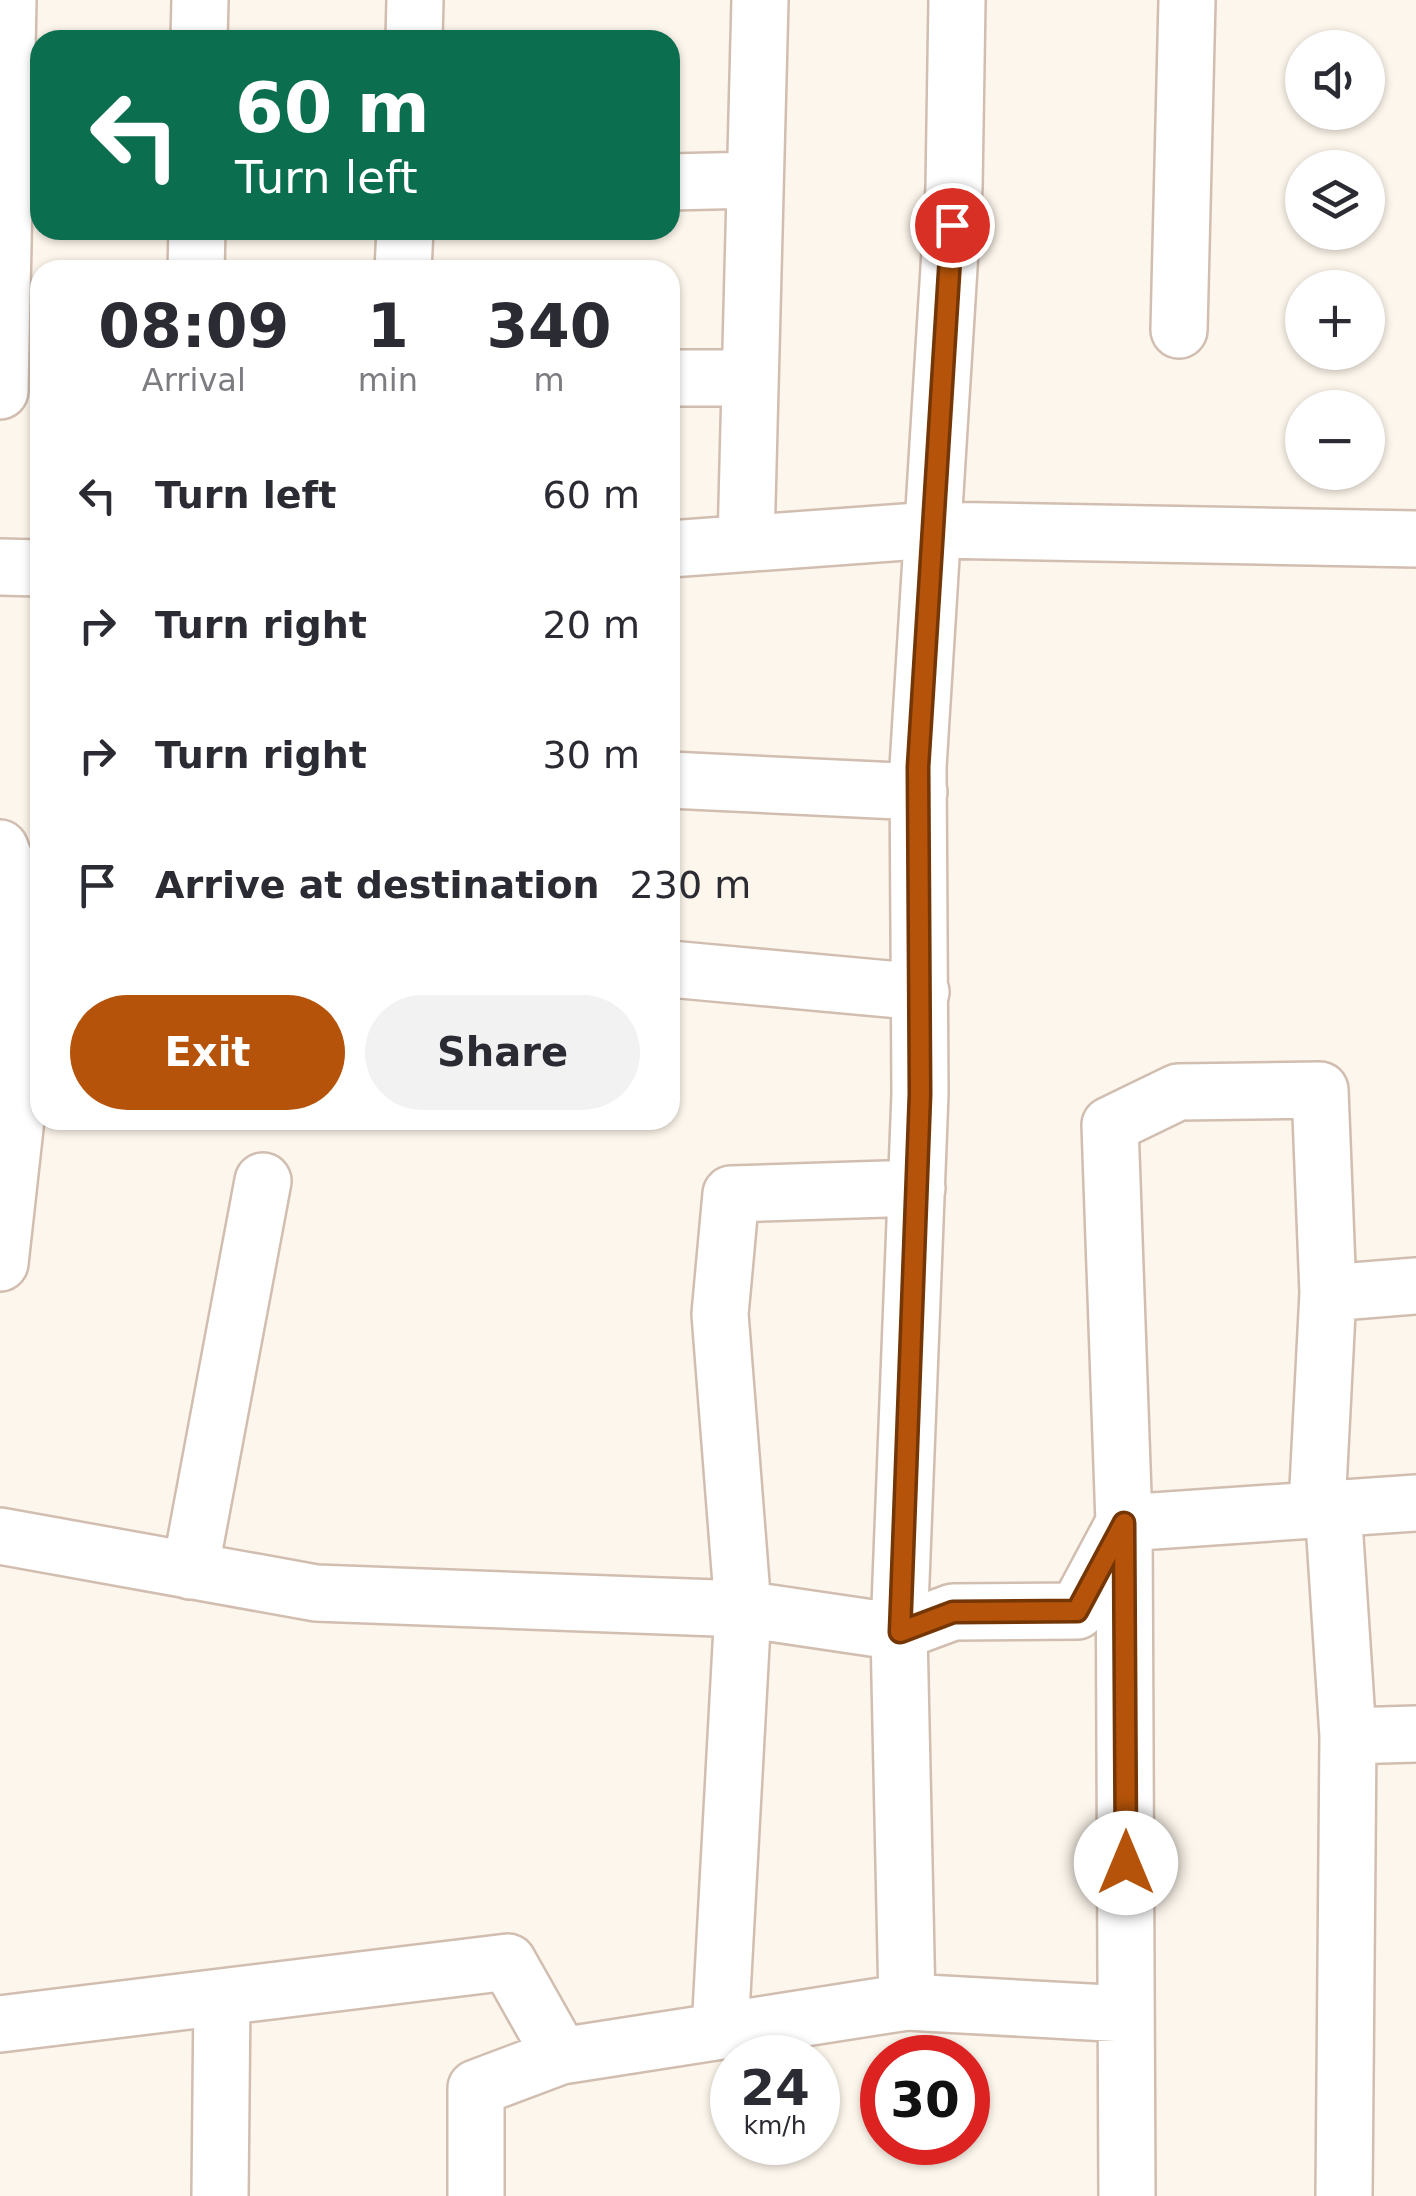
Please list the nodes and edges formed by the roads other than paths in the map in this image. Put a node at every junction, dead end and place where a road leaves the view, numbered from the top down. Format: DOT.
graph roads {
  1 [pos="8,0"];
  2 [pos="200,0"];
  3 [pos="416,0"];
  4 [pos="760,0"];
  5 [pos="957,0"];
  6 [pos="1187,0"];
  7 [pos="200,30"];
  8 [pos="414,30"];
  9 [pos="754,180"];
  10 [pos="680,182"];
  11 [pos="1179,330"];
  12 [pos="680,378"];
  13 [pos="749,378"];
  14 [pos="0,392"];
  15 [pos="932,530"];
  16 [pos="1416,539"];
  17 [pos="746,543"];
  18 [pos="680,548"];
  19 [pos="0,568"];
  20 [pos="30,568"];
  21 [pos="680,780"];
  22 [pos="918,792"];
  23 [pos="0,839"];
  24 [pos="0,848"];
  25 [pos="30,849"];
  26 [pos="680,971"];
  27 [pos="921,992"];
  28 [pos="262,1181"];
  29 [pos="917,1188"];
  30 [pos="0,1263"];
  31 [pos="1416,1286"];
  32 [pos="1328,1293"];
  33 [pos="1416,1503"];
  34 [pos="1325,1507"];
  35 [pos="1124,1523"];
  36 [pos="0,1536"];
  37 [pos="190,1570"];
  38 [pos="742,1609"];
  39 [pos="900,1632"];
  40 [pos="1416,1734"];
  41 [pos="1348,1736"];
  42 [pos="222,1997"];
  43 [pos="907,2002"];
  44 [pos="1126,2014"];
  45 [pos="0,2024"];
  46 [pos="720,2031"];
  47 [pos="561,2056"];
  48 [pos="220,2196"];
  49 [pos="476,2196"];
  50 [pos="1127,2196"];
  51 [pos="1344,2196"];
  1 -- 14 [label="street"];
  2 -- 7 [label="street"];
  3 -- 8 [label="street"];
  4 -- 9 [label="street"];
  5 -- 15 [label="street"];
  6 -- 11 [label="street"];
  9 -- 10 [label="street"];
  9 -- 13 [label="street"];
  12 -- 13 [label="street"];
  13 -- 17 [label="street"];
  15 -- 16 [label="street"];
  15 -- 17 [label="street"];
  15 -- 22 [label="street"];
  17 -- 18 [label="street"];
  19 -- 20 [label="street"];
  21 -- 22 [label="street"];
  22 -- 27 [label="street"];
  23 -- 25 [label="street"];
  24 -- 30 [label="street"];
  26 -- 27 [label="street"];
  27 -- 29 [label="street"];
  28 -- 37 [label="street"];
  29 -- 38 [label="street"];
  29 -- 39 [label="street"];
  31 -- 32 [label="street"];
  32 -- 34 [label="street"];
  32 -- 35 [label="street"];
  33 -- 34 [label="street"];
  34 -- 35 [label="street"];
  34 -- 41 [label="street"];
  35 -- 39 [label="street"];
  35 -- 44 [label="street"];
  36 -- 37 [label="street"];
  37 -- 38 [label="street"];
  38 -- 39 [label="street"];
  38 -- 46 [label="street"];
  39 -- 43 [label="street"];
  40 -- 41 [label="street"];
  41 -- 51 [label="street"];
  42 -- 45 [label="street"];
  42 -- 47 [label="street"];
  42 -- 48 [label="street"];
  43 -- 44 [label="street"];
  43 -- 46 [label="street"];
  44 -- 50 [label="street"];
  46 -- 47 [label="street"];
  47 -- 49 [label="street"];
}
